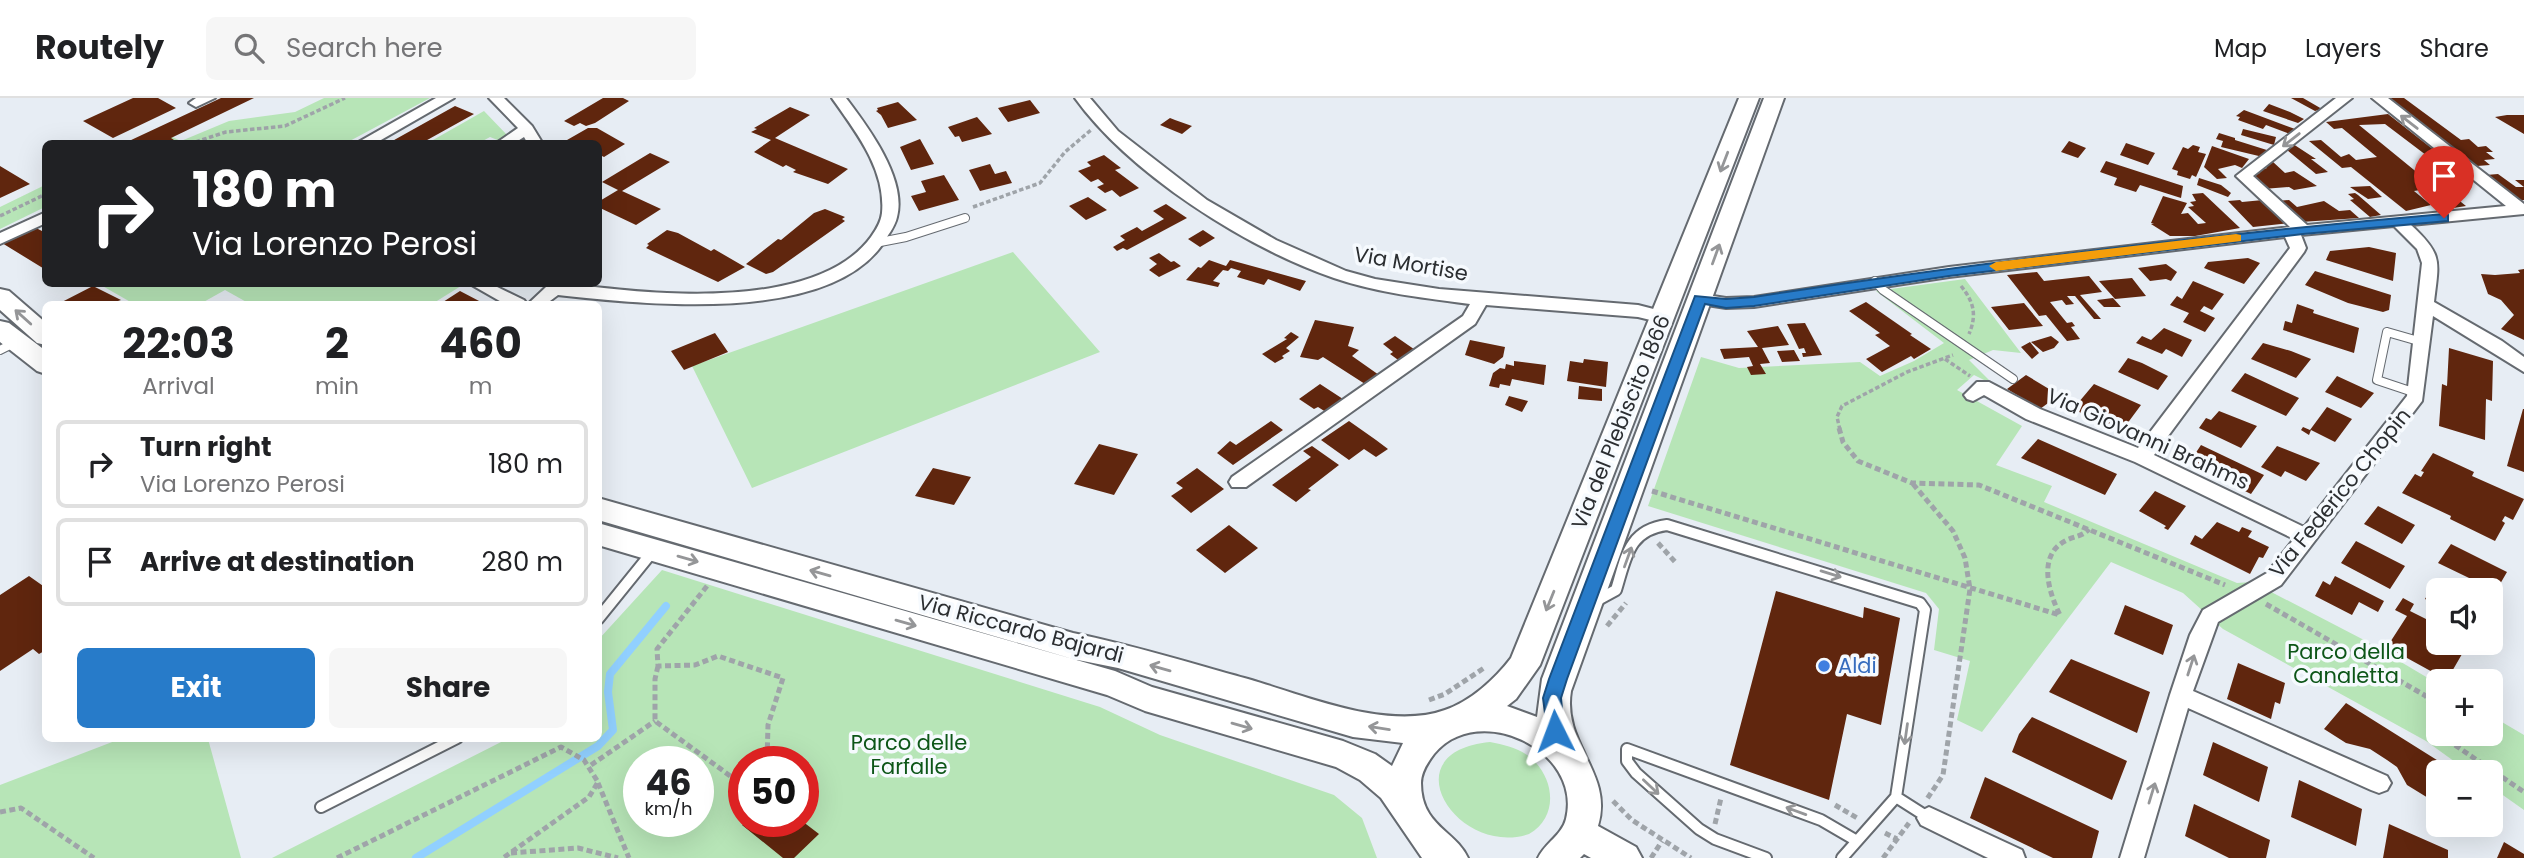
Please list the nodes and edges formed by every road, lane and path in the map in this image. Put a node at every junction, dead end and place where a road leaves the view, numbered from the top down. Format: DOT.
graph roads {
  1 [pos="345,98"];
  2 [pos="447,98"];
  3 [pos="496,98"];
  4 [pos="839,98"];
  5 [pos="1082,98"];
  6 [pos="2345,98"];
  7 [pos="2379,98"];
  8 [pos="1768,102"];
  9 [pos="1095,121"];
  10 [pos="527,129"];
  11 [pos="201,140"];
  12 [pos="369,140"];
  13 [pos="509,140"];
  14 [pos="534,140"];
  15 [pos="42,196"];
  16 [pos="2522,209"];
  17 [pos="967,213"];
  18 [pos="0,216"];
  19 [pos="42,218"];
  20 [pos="2400,223"];
  21 [pos="2296,231"];
  22 [pos="0,239"];
  23 [pos="875,243"];
  24 [pos="1954,277"];
  25 [pos="1875,281"];
  26 [pos="484,287"];
  27 [pos="553,287"];
  28 [pos="564,287"];
  29 [pos="0,297"];
  30 [pos="1482,297"];
  31 [pos="1700,299"];
  32 [pos="512,301"];
  33 [pos="539,301"];
  34 [pos="2425,304"];
  35 [pos="1663,317"];
  36 [pos="42,334"];
  37 [pos="5,341"];
  38 [pos="2421,342"];
  39 [pos="1962,345"];
  40 [pos="1945,359"];
  41 [pos="42,363"];
  42 [pos="2524,366"];
  43 [pos="2013,379"];
  44 [pos="1978,391"];
  45 [pos="2416,393"];
  46 [pos="2142,457"];
  47 [pos="1239,482"];
  48 [pos="1912,483"];
  49 [pos="1648,490"];
  50 [pos="602,510"];
  51 [pos="2089,529"];
  52 [pos="602,535"];
  53 [pos="2307,537"];
  54 [pos="1652,544"];
  55 [pos="654,550"];
  56 [pos="1677,564"];
  57 [pos="721,568"];
  58 [pos="1970,589"];
  59 [pos="1630,597"];
  60 [pos="2245,597"];
  61 [pos="1587,605"];
  62 [pos="602,614"];
  63 [pos="1601,630"];
  64 [pos="1490,663"];
  65 [pos="658,666"];
  66 [pos="2181,695"];
  67 [pos="2426,696"];
  68 [pos="1444,715"];
  69 [pos="655,721"];
  70 [pos="449,742"];
  71 [pos="767,746"];
  72 [pos="2455,746"];
  73 [pos="1567,755"];
  74 [pos="588,763"];
  75 [pos="728,774"];
  76 [pos="598,782"];
  77 [pos="2378,783"];
  78 [pos="2524,792"];
  79 [pos="1722,793"];
  80 [pos="1896,797"];
  81 [pos="1407,805"];
  82 [pos="321,807"];
  83 [pos="0,812"];
  84 [pos="1921,814"];
  85 [pos="1714,828"];
  86 [pos="1857,841"];
  87 [pos="1567,845"];
  88 [pos="1436,852"];
  89 [pos="511,853"];
  90 [pos="94,858"];
  91 [pos="337,858"];
  92 [pos="503,858"];
  93 [pos="618,858"];
  94 [pos="629,858"];
  95 [pos="1624,858"];
  96 [pos="1651,858"];
  97 [pos="1691,858"];
  98 [pos="1766,858"];
  99 [pos="1842,858"];
  100 [pos="1883,858"];
  101 [pos="2013,858"];
  102 [pos="2132,858"];
  1 -- 11 [label="path"];
  2 -- 12 [label="street"];
  3 -- 10 [label="street"];
  4 -- 23 [label="street"];
  5 -- 9 [label="street, Via Mortise"];
  6 -- 21 [label="street, one-way"];
  16 -- 7 [label="street, one-way"];
  31 -- 8 [label="main road, Via del Plebiscito 1866, one-way"];
  8 -- 35 [label="main road, Via del Plebiscito 1866, one-way"];
  9 -- 17 [label="path"];
  9 -- 30 [label="street, Via Mortise"];
  10 -- 13 [label="street"];
  10 -- 14 [label="street"];
  15 -- 18 [label="path"];
  16 -- 20 [label="street"];
  17 -- 23 [label="lane"];
  19 -- 22 [label="street"];
  20 -- 21 [label="street"];
  20 -- 34 [label="street, Via Federico Chopin"];
  21 -- 25 [label="street"];
  21 -- 46 [label="street"];
  23 -- 28 [label="street"];
  24 -- 39 [label="path"];
  25 -- 31 [label="street"];
  25 -- 39 [label="lane"];
  26 -- 32 [label="street"];
  27 -- 33 [label="street"];
  36 -- 29 [label="main road, one-way"];
  30 -- 35 [label="street, Via Mortise"];
  30 -- 47 [label="street"];
  31 -- 61 [label="main road, Via del Plebiscito 1866"];
  34 -- 38 [label="street, Via Federico Chopin"];
  34 -- 42 [label="street"];
  35 -- 68 [label="main road, Via del Plebiscito 1866, one-way"];
  37 -- 41 [label="main road"];
  38 -- 45 [label="street, Via Federico Chopin"];
  38 -- 45 [label="lane"];
  39 -- 40 [label="path"];
  39 -- 43 [label="lane"];
  40 -- 44 [label="path"];
  40 -- 48 [label="path"];
  44 -- 46 [label="street, Via Giovanni Brahms"];
  45 -- 53 [label="street, Via Federico Chopin"];
  46 -- 53 [label="street, Via Giovanni Brahms"];
  48 -- 51 [label="path"];
  48 -- 58 [label="path"];
  49 -- 58 [label="path"];
  68 -- 50 [label="main road, Via Riccardo Bajardi, one-way"];
  51 -- 58 [label="path"];
  51 -- 60 [label="path"];
  52 -- 55 [label="main road, Via Riccardo Bajardi"];
  53 -- 60 [label="street, Via Federico Chopin"];
  54 -- 56 [label="path"];
  55 -- 57 [label="main road, Via Riccardo Bajardi, one-way"];
  55 -- 62 [label="lane"];
  57 -- 65 [label="path"];
  57 -- 81 [label="main road, Via Riccardo Bajardi, one-way"];
  58 -- 84 [label="path"];
  59 -- 63 [label="path"];
  66 -- 60 [label="street, Via Federico Chopin, one-way"];
  60 -- 67 [label="path"];
  61 -- 73 [label="main road, Via del Plebiscito 1866"];
  61 -- 80 [label="lane, one-way"];
  64 -- 68 [label="path"];
  65 -- 69 [label="path"];
  65 -- 71 [label="path"];
  66 -- 77 [label="street"];
  102 -- 66 [label="street, Via Federico Chopin, one-way"];
  68 -- 73 [label="main road"];
  68 -- 81 [label="main road"];
  69 -- 74 [label="path"];
  69 -- 75 [label="path"];
  70 -- 82 [label="lane"];
  72 -- 78 [label="path"];
  73 -- 87 [label="main road, Via del Plebiscito 1866"];
  74 -- 76 [label="path"];
  74 -- 91 [label="path"];
  76 -- 89 [label="path"];
  76 -- 94 [label="path"];
  79 -- 85 [label="path"];
  80 -- 84 [label="lane"];
  80 -- 86 [label="lane"];
  81 -- 88 [label="main road, Via Riccardo Bajardi"];
  83 -- 90 [label="path"];
  84 -- 100 [label="path"];
  84 -- 101 [label="street"];
  86 -- 98 [label="lane, one-way"];
  86 -- 99 [label="lane"];
  87 -- 95 [label="main road"];
  89 -- 92 [label="path"];
  89 -- 93 [label="path"];
  96 -- 97 [label="path"];
}
